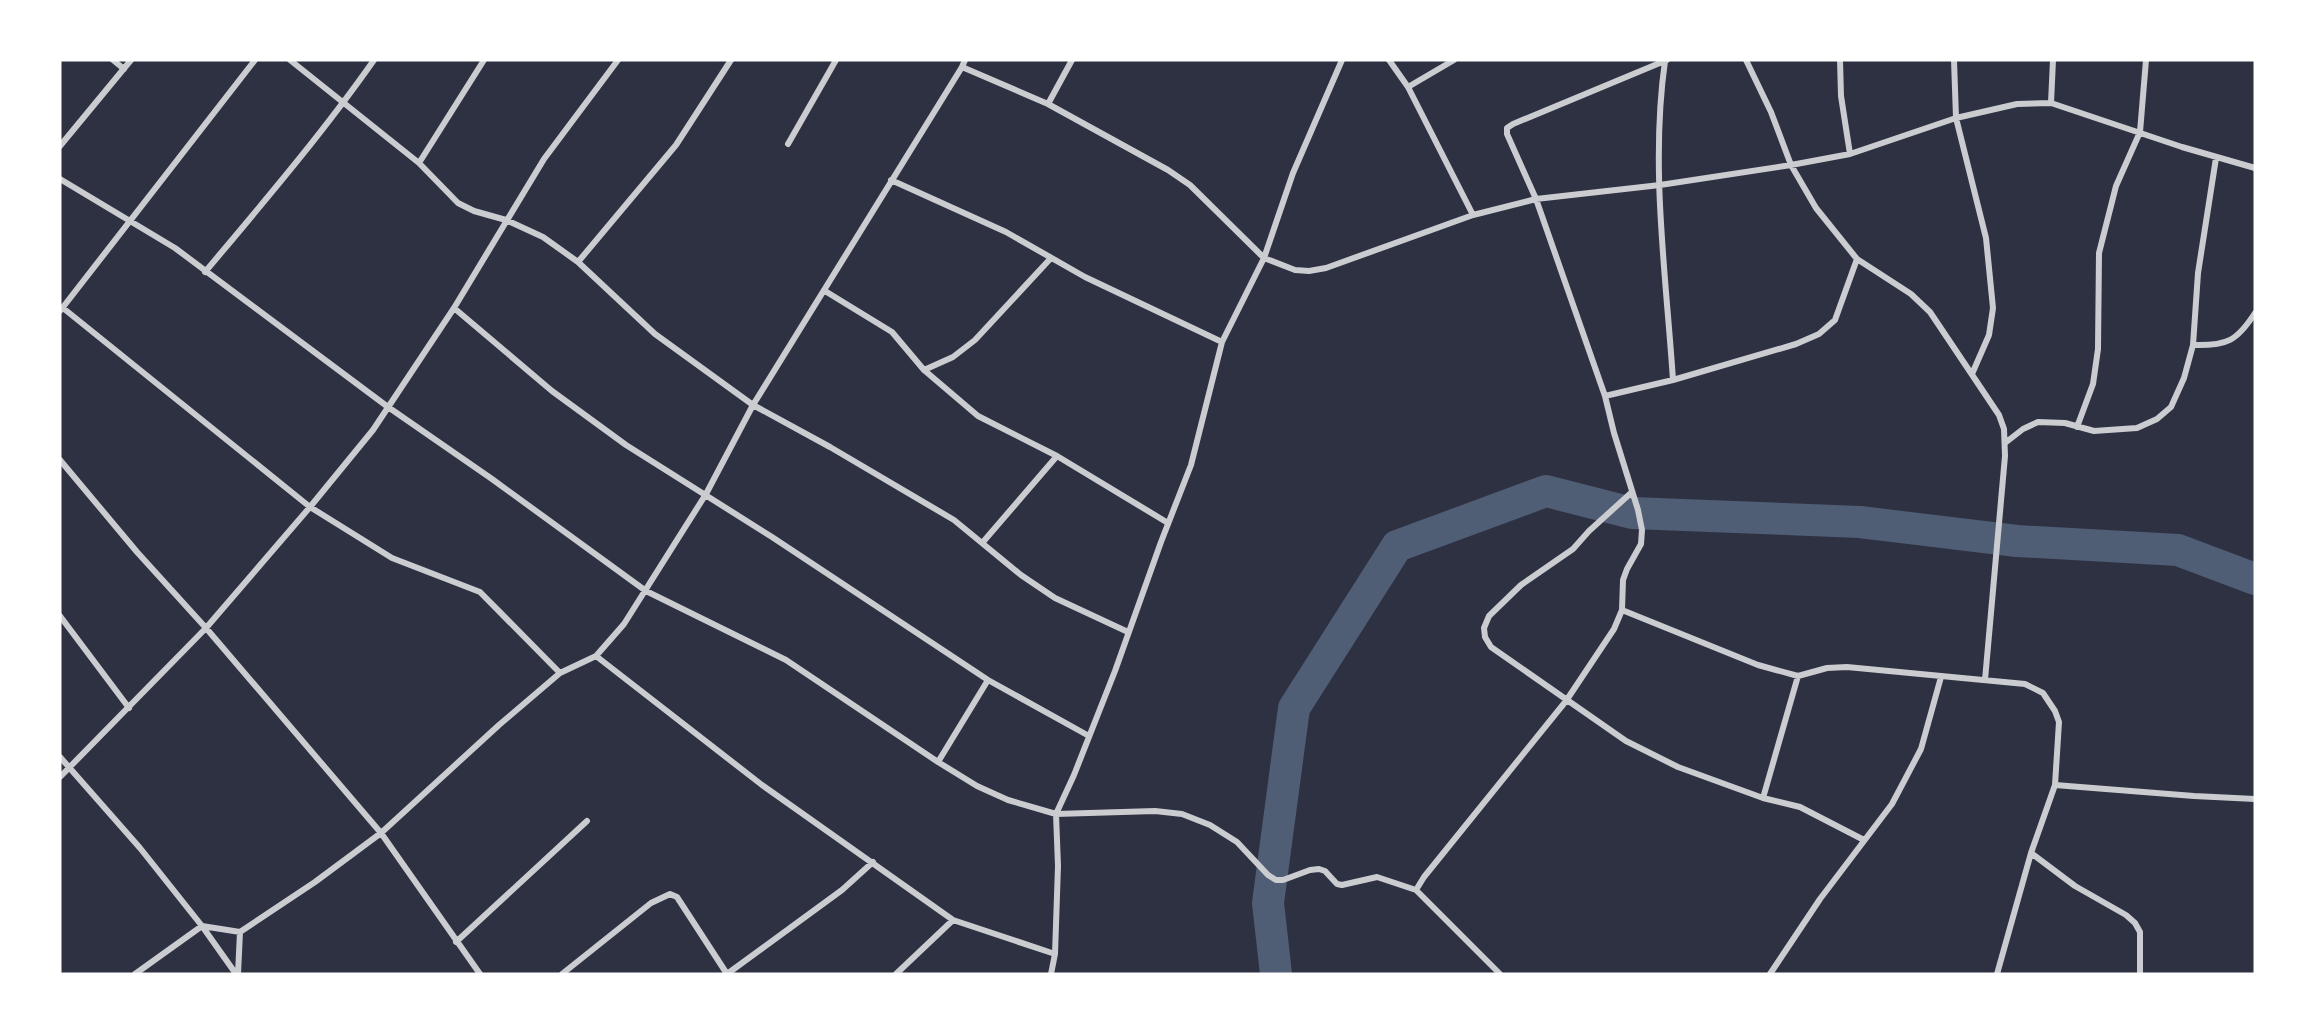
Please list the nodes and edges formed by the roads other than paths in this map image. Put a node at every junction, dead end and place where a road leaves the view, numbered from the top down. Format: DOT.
graph roads {
  1 [pos="113,60"];
  2 [pos="131,60"];
  3 [pos="255,60"];
  4 [pos="290,60"];
  5 [pos="374,60"];
  6 [pos="484,60"];
  7 [pos="618,60"];
  8 [pos="731,60"];
  9 [pos="836,60"];
  10 [pos="1072,60"];
  11 [pos="1341,60"];
  12 [pos="1389,60"];
  13 [pos="1454,60"];
  14 [pos="1666,60"];
  15 [pos="1746,60"];
  16 [pos="1840,60"];
  17 [pos="1954,60"];
  18 [pos="2053,60"];
  19 [pos="2146,60"];
  20 [pos="963,64"];
  21 [pos="124,69"];
  22 [pos="1408,87"];
  23 [pos="344,102"];
  24 [pos="2051,103"];
  25 [pos="1048,104"];
  26 [pos="1956,118"];
  27 [pos="2140,132"];
  28 [pos="788,144"];
  29 [pos="60,146"];
  30 [pos="1850,154"];
  31 [pos="2216,158"];
  32 [pos="418,163"];
  33 [pos="1791,165"];
  34 [pos="2255,168"];
  35 [pos="60,179"];
  36 [pos="891,180"];
  37 [pos="1660,185"];
  38 [pos="1536,199"];
  39 [pos="1473,215"];
  40 [pos="506,220"];
  41 [pos="131,222"];
  42 [pos="1051,258"];
  43 [pos="1264,258"];
  44 [pos="1857,259"];
  45 [pos="578,262"];
  46 [pos="205,272"];
  47 [pos="825,291"];
  48 [pos="454,308"];
  49 [pos="62,310"];
  50 [pos="2255,313"];
  51 [pos="1222,342"];
  52 [pos="2193,345"];
  53 [pos="924,370"];
  54 [pos="1972,374"];
  55 [pos="1673,380"];
  56 [pos="1605,396"];
  57 [pos="753,405"];
  58 [pos="388,407"];
  59 [pos="2077,427"];
  60 [pos="2005,443"];
  61 [pos="1058,456"];
  62 [pos="60,460"];
  63 [pos="1632,492"];
  64 [pos="706,495"];
  65 [pos="310,507"];
  66 [pos="1168,523"];
  67 [pos="983,542"];
  68 [pos="646,591"];
  69 [pos="1622,610"];
  70 [pos="60,616"];
  71 [pos="206,628"];
  72 [pos="1128,632"];
  73 [pos="596,656"];
  74 [pos="560,673"];
  75 [pos="1797,676"];
  76 [pos="1941,677"];
  77 [pos="988,680"];
  78 [pos="1985,680"];
  79 [pos="1566,701"];
  80 [pos="129,708"];
  81 [pos="1089,736"];
  82 [pos="60,757"];
  83 [pos="938,762"];
  84 [pos="69,768"];
  85 [pos="60,777"];
  86 [pos="2055,785"];
  87 [pos="1763,798"];
  88 [pos="2255,799"];
  89 [pos="1056,814"];
  90 [pos="587,821"];
  91 [pos="381,833"];
  92 [pos="1864,840"];
  93 [pos="2031,853"];
  94 [pos="873,862"];
  95 [pos="1416,890"];
  96 [pos="953,920"];
  97 [pos="202,926"];
  98 [pos="240,932"];
  99 [pos="456,942"];
  100 [pos="1055,954"];
  101 [pos="135,974"];
  102 [pos="237,974"];
  103 [pos="480,974"];
  104 [pos="562,974"];
  105 [pos="727,974"];
  106 [pos="896,974"];
  107 [pos="1051,974"];
  108 [pos="1500,974"];
  109 [pos="1770,974"];
  110 [pos="1997,974"];
  111 [pos="2140,974"];
  1 -- 21 [label="street"];
  2 -- 21 [label="street"];
  3 -- 41 [label="street"];
  4 -- 23 [label="street"];
  5 -- 23 [label="street"];
  6 -- 32 [label="street"];
  7 -- 40 [label="street"];
  8 -- 45 [label="street"];
  9 -- 28 [label="street"];
  10 -- 25 [label="street"];
  11 -- 43 [label="street"];
  12 -- 22 [label="street"];
  13 -- 22 [label="street"];
  14 -- 37 [label="street"];
  14 -- 38 [label="street"];
  15 -- 33 [label="street"];
  16 -- 30 [label="street"];
  17 -- 26 [label="street"];
  18 -- 24 [label="street"];
  19 -- 27 [label="street"];
  20 -- 25 [label="street"];
  20 -- 36 [label="street"];
  21 -- 29 [label="street"];
  22 -- 39 [label="street"];
  23 -- 32 [label="street"];
  23 -- 46 [label="street"];
  24 -- 26 [label="street"];
  24 -- 27 [label="street"];
  25 -- 43 [label="street"];
  26 -- 30 [label="street"];
  26 -- 54 [label="street"];
  27 -- 31 [label="street"];
  27 -- 59 [label="street"];
  30 -- 33 [label="street"];
  31 -- 34 [label="street"];
  31 -- 52 [label="street"];
  32 -- 40 [label="street"];
  33 -- 37 [label="street"];
  33 -- 44 [label="street"];
  35 -- 41 [label="street"];
  36 -- 42 [label="street"];
  36 -- 47 [label="street"];
  37 -- 38 [label="street"];
  37 -- 55 [label="street"];
  38 -- 39 [label="street"];
  38 -- 56 [label="street"];
  39 -- 43 [label="street"];
  40 -- 45 [label="street"];
  40 -- 48 [label="street"];
  41 -- 46 [label="street"];
  41 -- 49 [label="street"];
  42 -- 51 [label="street"];
  42 -- 53 [label="street"];
  43 -- 51 [label="street"];
  44 -- 54 [label="street"];
  44 -- 55 [label="street"];
  45 -- 57 [label="street"];
  46 -- 58 [label="street"];
  47 -- 53 [label="street"];
  47 -- 57 [label="street"];
  48 -- 58 [label="street"];
  48 -- 64 [label="street"];
  49 -- 65 [label="street"];
  50 -- 52 [label="street"];
  51 -- 66 [label="street"];
  52 -- 59 [label="street"];
  53 -- 61 [label="street"];
  54 -- 60 [label="street"];
  55 -- 56 [label="street"];
  56 -- 63 [label="street"];
  57 -- 64 [label="street"];
  57 -- 67 [label="street"];
  58 -- 65 [label="street"];
  58 -- 68 [label="street"];
  59 -- 60 [label="street"];
  60 -- 78 [label="street"];
  61 -- 66 [label="street"];
  61 -- 67 [label="street"];
  62 -- 71 [label="street"];
  63 -- 69 [label="street"];
  63 -- 79 [label="street"];
  64 -- 68 [label="street"];
  64 -- 77 [label="street"];
  65 -- 71 [label="street"];
  65 -- 74 [label="street"];
  66 -- 72 [label="street"];
  67 -- 72 [label="street"];
  68 -- 73 [label="street"];
  68 -- 83 [label="street"];
  69 -- 75 [label="street"];
  69 -- 79 [label="street"];
  70 -- 80 [label="street"];
  71 -- 80 [label="street"];
  71 -- 91 [label="street"];
  72 -- 81 [label="street"];
  73 -- 74 [label="street"];
  73 -- 94 [label="street"];
  74 -- 91 [label="street"];
  75 -- 76 [label="street"];
  75 -- 87 [label="street"];
  76 -- 78 [label="street"];
  76 -- 92 [label="street"];
  77 -- 81 [label="street"];
  77 -- 83 [label="street"];
  78 -- 86 [label="street"];
  79 -- 87 [label="street"];
  79 -- 95 [label="street"];
  80 -- 84 [label="street"];
  81 -- 89 [label="street"];
  82 -- 84 [label="street"];
  83 -- 89 [label="street"];
  84 -- 85 [label="street"];
  84 -- 97 [label="street"];
  86 -- 88 [label="street"];
  86 -- 93 [label="street"];
  87 -- 92 [label="street"];
  89 -- 95 [label="street"];
  89 -- 100 [label="street"];
  90 -- 99 [label="street"];
  91 -- 98 [label="street"];
  91 -- 99 [label="street"];
  92 -- 109 [label="street"];
  93 -- 110 [label="street"];
  93 -- 111 [label="street"];
  94 -- 96 [label="street"];
  94 -- 105 [label="street"];
  95 -- 108 [label="street"];
  96 -- 100 [label="street"];
  96 -- 106 [label="street"];
  97 -- 98 [label="street"];
  97 -- 101 [label="street"];
  97 -- 102 [label="street"];
  98 -- 102 [label="street"];
  99 -- 103 [label="street"];
  100 -- 107 [label="street"];
  104 -- 105 [label="street"];
}
